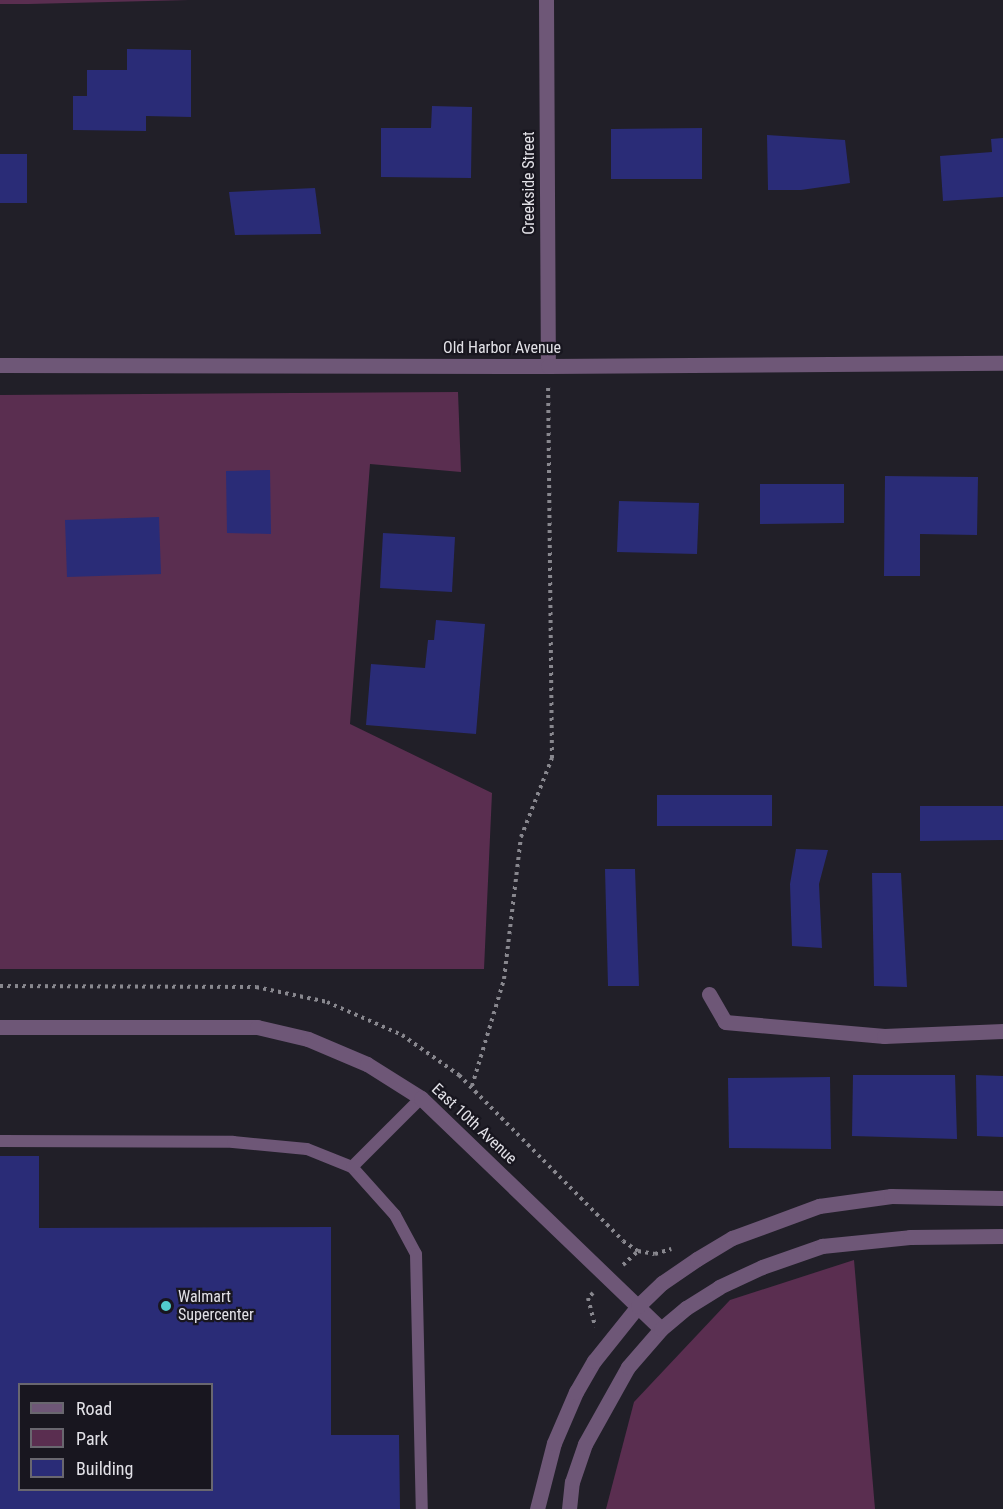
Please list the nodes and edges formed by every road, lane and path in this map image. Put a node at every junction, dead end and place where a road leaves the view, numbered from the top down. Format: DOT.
graph roads {
  1 [pos="546,0"];
  2 [pos="1003,363"];
  3 [pos="0,365"];
  4 [pos="548,366"];
  5 [pos="0,986"];
  6 [pos="709,994"];
  7 [pos="0,1028"];
  8 [pos="1003,1031"];
  9 [pos="472,1087"];
  10 [pos="421,1098"];
  11 [pos="0,1141"];
  12 [pos="351,1167"];
  13 [pos="1003,1198"];
  14 [pos="1003,1236"];
  15 [pos="676,1247"];
  16 [pos="638,1306"];
  17 [pos="661,1329"];
  18 [pos="422,1509"];
  19 [pos="537,1509"];
  20 [pos="569,1509"];
  1 -- 4 [label="street, Creekside Street"];
  2 -- 4 [label="street, Old Harbor Avenue"];
  3 -- 4 [label="street, Old Harbor Avenue"];
  4 -- 9 [label="path"];
  5 -- 9 [label="path"];
  6 -- 8 [label="street"];
  7 -- 10 [label="street, East 10th Avenue"];
  9 -- 15 [label="path"];
  10 -- 12 [label="lane"];
  10 -- 16 [label="street, East 10th Avenue"];
  11 -- 12 [label="lane"];
  12 -- 18 [label="lane"];
  13 -- 16 [label="street"];
  14 -- 17 [label="street"];
  16 -- 17 [label="street, East 10th Avenue"];
  16 -- 19 [label="street"];
  17 -- 20 [label="street"];
}
